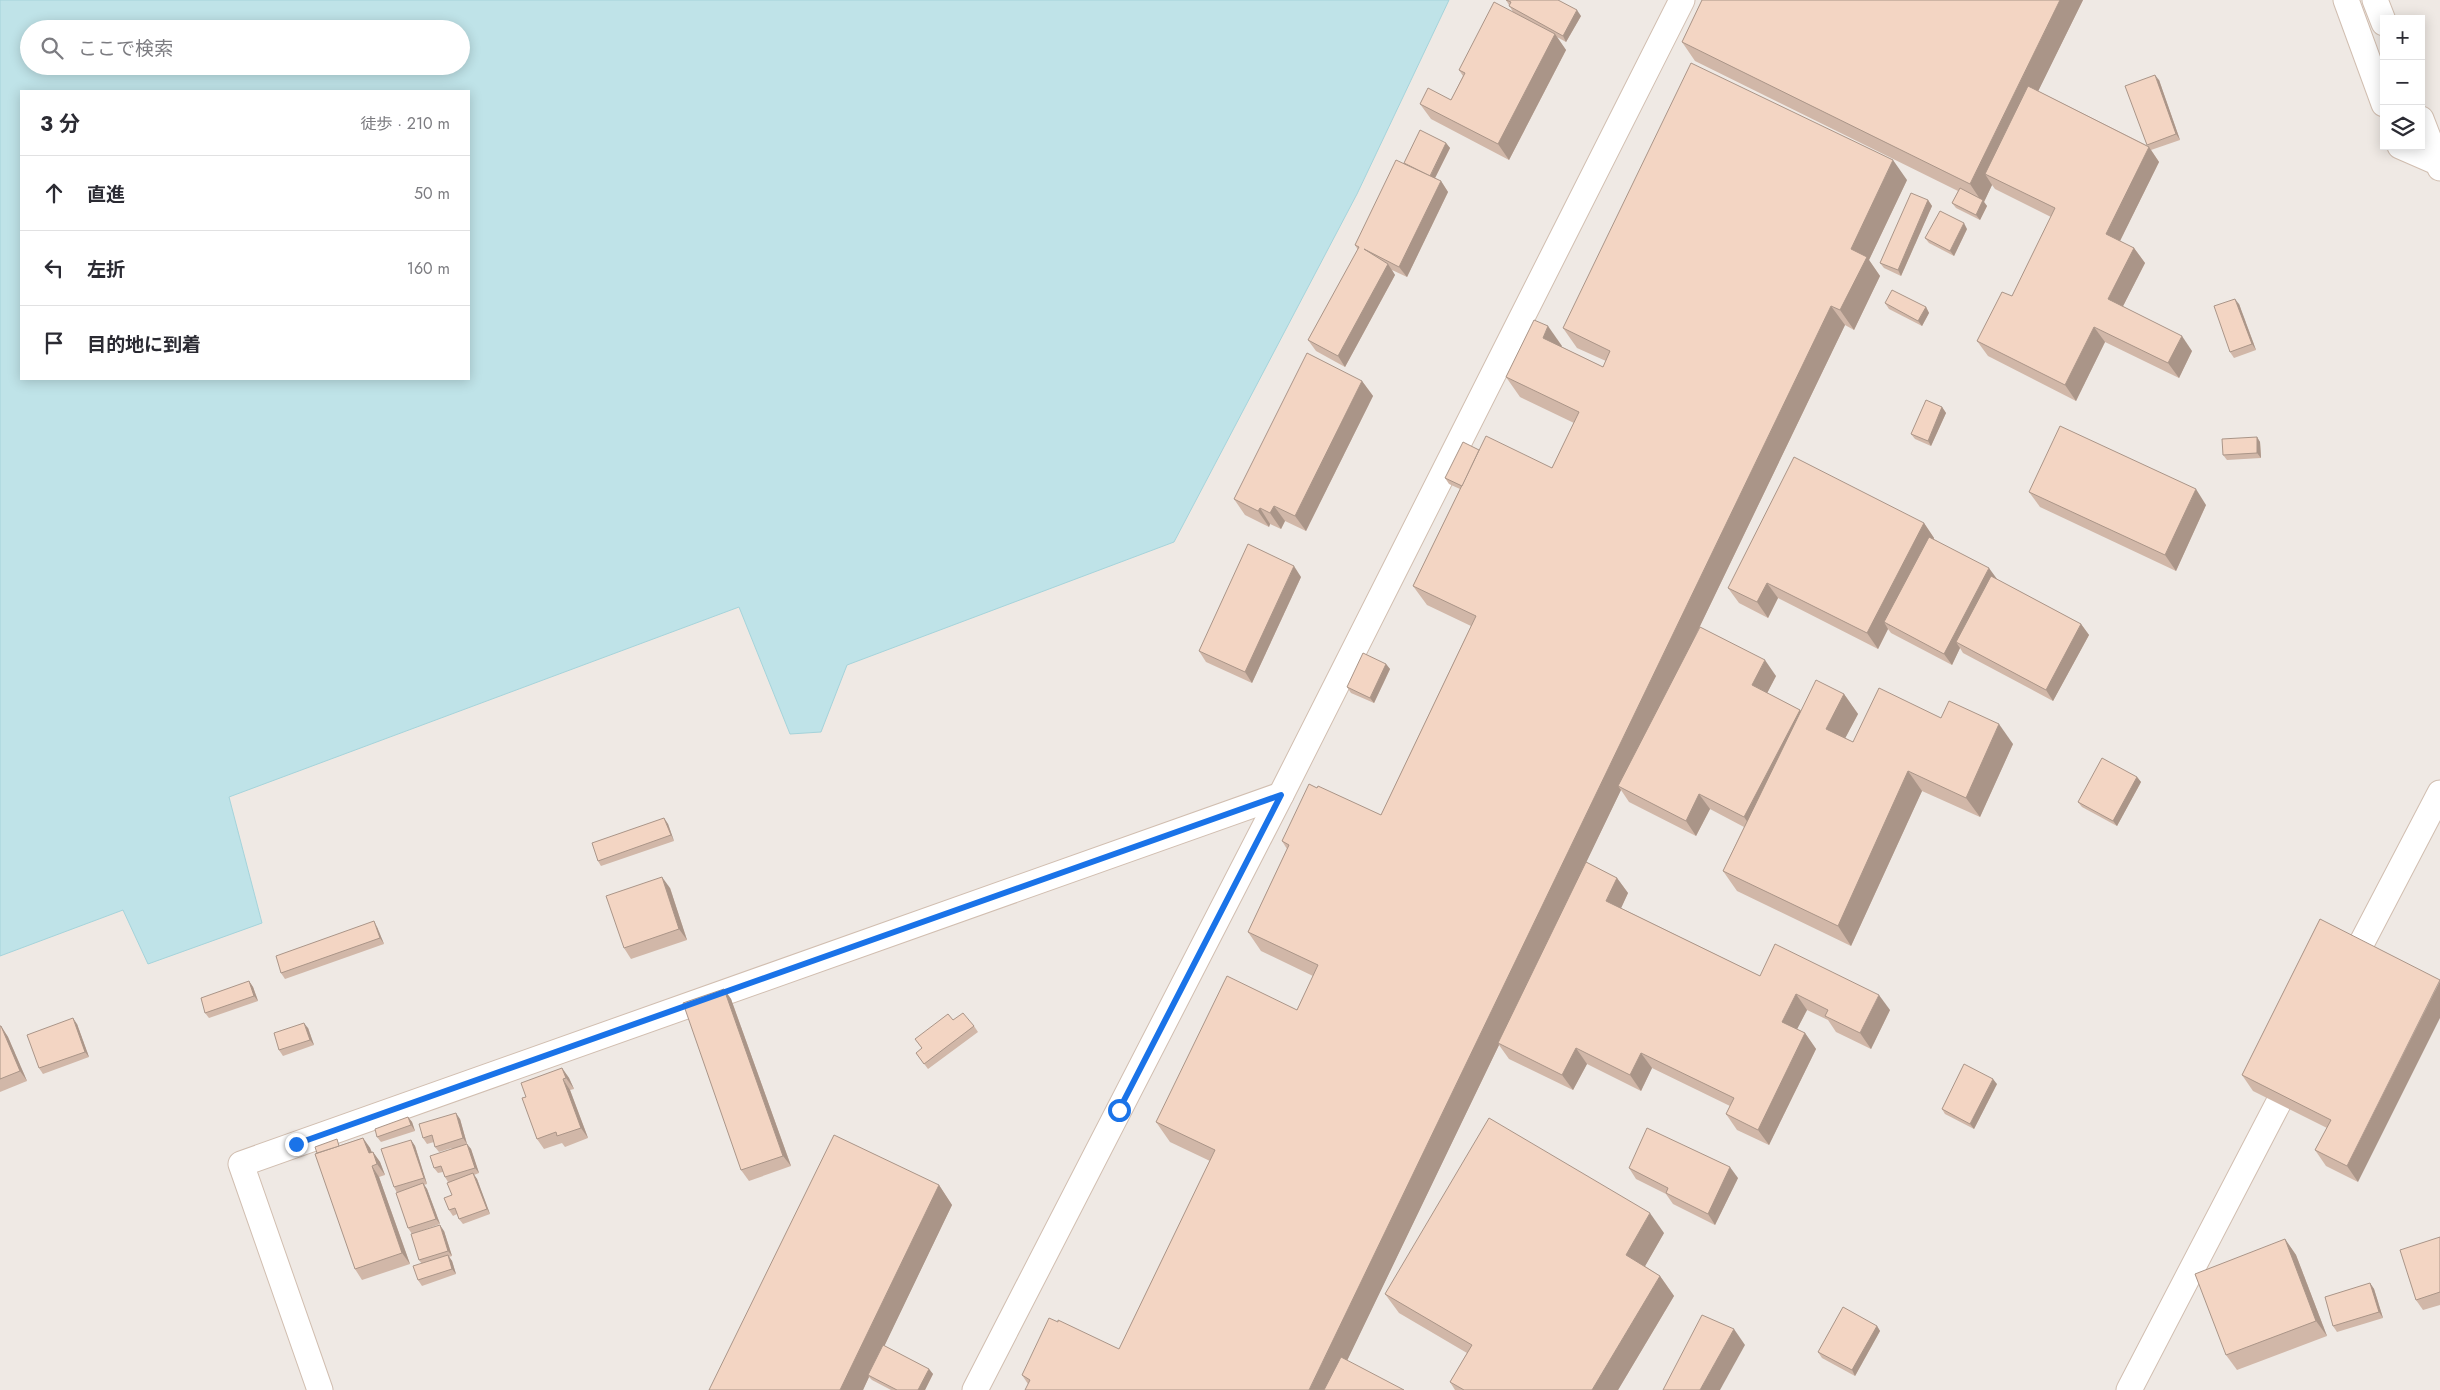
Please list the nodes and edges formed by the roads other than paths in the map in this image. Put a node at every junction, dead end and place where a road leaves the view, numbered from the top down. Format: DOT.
graph roads {
  1 [pos="1682,0"];
  2 [pos="2346,0"];
  3 [pos="2375,0"];
  4 [pos="2381,15"];
  5 [pos="2380,93"];
  6 [pos="2425,129"];
  7 [pos="2408,150"];
  8 [pos="2439,165"];
  9 [pos="2440,793"];
  10 [pos="1281,795"];
  11 [pos="2335,995"];
  12 [pos="2303,1056"];
  13 [pos="320,1390"];
  14 [pos="975,1390"];
  15 [pos="2129,1390"];
  1 -- 10 [label="lane"];
  2 -- 5 [label="lane"];
  3 -- 4 [label="lane"];
  6 -- 8 [label="lane"];
  7 -- 8 [label="lane"];
  9 -- 11 [label="lane"];
  10 -- 13 [label="lane"];
  10 -- 14 [label="lane"];
  12 -- 15 [label="lane"];
}
